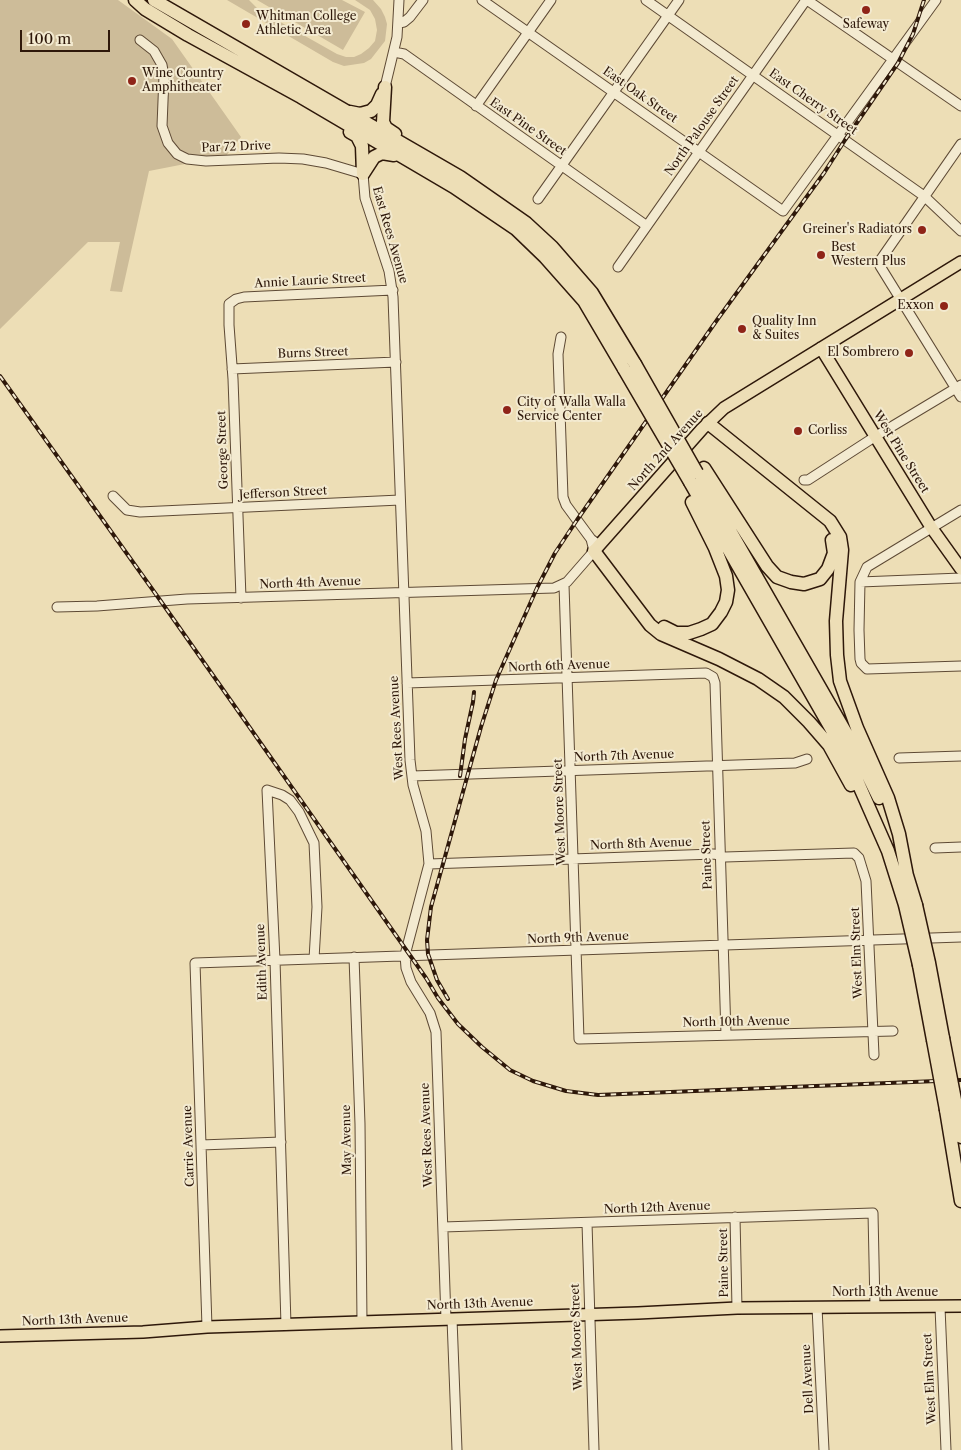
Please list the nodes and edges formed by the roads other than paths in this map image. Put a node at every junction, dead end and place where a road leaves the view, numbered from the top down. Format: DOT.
graph roads {
  1 [pos="135,0"];
  2 [pos="154,0"];
  3 [pos="399,0"];
  4 [pos="422,0"];
  5 [pos="482,0"];
  6 [pos="551,0"];
  7 [pos="646,0"];
  8 [pos="679,0"];
  9 [pos="807,0"];
  10 [pos="936,0"];
  11 [pos="668,16"];
  12 [pos="399,23"];
  13 [pos="193,30"];
  14 [pos="528,32"];
  15 [pos="140,40"];
  16 [pos="216,44"];
  17 [pos="394,52"];
  18 [pos="894,60"];
  19 [pos="753,76"];
  20 [pos="385,87"];
  21 [pos="614,92"];
  22 [pos="301,97"];
  23 [pos="476,106"];
  24 [pos="961,106"];
  25 [pos="345,110"];
  26 [pos="839,136"];
  27 [pos="961,144"];
  28 [pos="699,152"];
  29 [pos="400,156"];
  30 [pos="441,166"];
  31 [pos="562,166"];
  32 [pos="363,174"];
  33 [pos="924,196"];
  34 [pos="538,200"];
  35 [pos="647,226"];
  36 [pos="961,231"];
  37 [pos="961,262"];
  38 [pos="618,267"];
  39 [pos="393,290"];
  40 [pos="901,299"];
  41 [pos="230,302"];
  42 [pos="561,337"];
  43 [pos="821,348"];
  44 [pos="396,362"];
  45 [pos="629,367"];
  46 [pos="232,368"];
  47 [pos="958,387"];
  48 [pos="961,397"];
  49 [pos="705,426"];
  50 [pos="876,436"];
  51 [pos="694,477"];
  52 [pos="804,480"];
  53 [pos="113,496"];
  54 [pos="400,500"];
  55 [pos="237,508"];
  56 [pos="961,510"];
  57 [pos="931,527"];
  58 [pos="595,545"];
  59 [pos="961,569"];
  60 [pos="961,578"];
  61 [pos="860,582"];
  62 [pos="564,585"];
  63 [pos="404,593"];
  64 [pos="241,598"];
  65 [pos="57,607"];
  66 [pos="961,666"];
  67 [pos="711,675"];
  68 [pos="568,678"];
  69 [pos="407,683"];
  70 [pos="961,756"];
  71 [pos="899,758"];
  72 [pos="808,759"];
  73 [pos="717,766"];
  74 [pos="571,770"];
  75 [pos="412,776"];
  76 [pos="961,847"];
  77 [pos="935,848"];
  78 [pos="854,854"];
  79 [pos="720,856"];
  80 [pos="574,859"];
  81 [pos="429,864"];
  82 [pos="902,878"];
  83 [pos="961,937"];
  84 [pos="869,941"];
  85 [pos="723,945"];
  86 [pos="576,950"];
  87 [pos="405,955"];
  88 [pos="354,957"];
  89 [pos="314,959"];
  90 [pos="275,960"];
  91 [pos="195,963"];
  92 [pos="873,1031"];
  93 [pos="893,1031"];
  94 [pos="726,1035"];
  95 [pos="579,1039"];
  96 [pos="874,1055"];
  97 [pos="951,1108"];
  98 [pos="961,1138"];
  99 [pos="280,1142"];
  100 [pos="201,1145"];
  101 [pos="961,1201"];
  102 [pos="735,1217"];
  103 [pos="587,1223"];
  104 [pos="443,1227"];
  105 [pos="961,1306"];
  106 [pos="817,1307"];
  107 [pos="875,1307"];
  108 [pos="940,1307"];
  109 [pos="737,1308"];
  110 [pos="588,1314"];
  111 [pos="449,1319"];
  112 [pos="362,1322"];
  113 [pos="286,1325"];
  114 [pos="207,1327"];
  115 [pos="0,1336"];
  116 [pos="457,1450"];
  117 [pos="594,1450"];
  118 [pos="824,1450"];
  119 [pos="946,1450"];
  1 -- 13 [label="highway"];
  2 -- 13 [label="highway"];
  3 -- 12 [label="street"];
  4 -- 12 [label="street"];
  5 -- 14 [label="street, East Oak Street"];
  6 -- 14 [label="street"];
  7 -- 11 [label="street, East Cherry Street"];
  8 -- 11 [label="street"];
  9 -- 18 [label="street"];
  9 -- 19 [label="street, North Palouse Street"];
  10 -- 18 [label="street"];
  11 -- 19 [label="street, East Cherry Street"];
  11 -- 21 [label="street"];
  12 -- 17 [label="street"];
  13 -- 16 [label="highway"];
  14 -- 21 [label="street, East Oak Street"];
  14 -- 23 [label="street"];
  15 -- 32 [label="street, Par 72 Drive"];
  16 -- 22 [label="highway"];
  16 -- 25 [label="highway"];
  17 -- 20 [label="street"];
  17 -- 23 [label="street, East Pine Street"];
  18 -- 24 [label="street"];
  18 -- 26 [label="street"];
  19 -- 26 [label="street, East Cherry Street"];
  19 -- 28 [label="street, North Palouse Street"];
  20 -- 25 [label="highway"];
  20 -- 30 [label="highway"];
  21 -- 28 [label="street, East Oak Street"];
  21 -- 31 [label="street"];
  22 -- 29 [label="highway"];
  22 -- 32 [label="highway"];
  23 -- 31 [label="street, East Pine Street"];
  25 -- 30 [label="highway"];
  26 -- 28 [label="street, East Oak Street"];
  26 -- 33 [label="street, East Cherry Street"];
  27 -- 33 [label="street"];
  28 -- 35 [label="street, North Palouse Street"];
  29 -- 32 [label="highway"];
  29 -- 45 [label="highway"];
  30 -- 45 [label="highway"];
  31 -- 34 [label="street"];
  31 -- 35 [label="street, East Pine Street"];
  32 -- 39 [label="street, East Rees Avenue"];
  33 -- 36 [label="street, East Cherry Street"];
  33 -- 40 [label="street"];
  35 -- 38 [label="street, North Palouse Street"];
  37 -- 40 [label="main road, North 2nd Avenue"];
  39 -- 41 [label="street, Annie Laurie Street"];
  39 -- 44 [label="street, East Rees Avenue"];
  40 -- 43 [label="main road, North 2nd Avenue"];
  40 -- 47 [label="street"];
  41 -- 46 [label="street, George Street"];
  42 -- 58 [label="street"];
  43 -- 49 [label="main road, North 2nd Avenue"];
  43 -- 50 [label="main road, West Pine Street"];
  44 -- 46 [label="street, Burns Street"];
  44 -- 54 [label="street, West Rees Avenue"];
  45 -- 51 [label="highway, bridge"];
  45 -- 51 [label="highway, bridge"];
  46 -- 55 [label="street, George Street"];
  47 -- 48 [label="street"];
  47 -- 50 [label="street"];
  49 -- 51 [label="highway"];
  49 -- 58 [label="main road, North 2nd Avenue"];
  49 -- 82 [label="highway"];
  50 -- 52 [label="street"];
  50 -- 57 [label="main road, West Pine Street"];
  51 -- 58 [label="highway"];
  51 -- 82 [label="highway"];
  53 -- 55 [label="street, Jefferson Street"];
  54 -- 55 [label="street, Jefferson Street"];
  54 -- 63 [label="street, West Rees Avenue"];
  55 -- 64 [label="street, George Street"];
  56 -- 57 [label="street"];
  57 -- 59 [label="main road, West Pine Street"];
  57 -- 61 [label="street"];
  58 -- 62 [label="street, North 2nd Avenue"];
  58 -- 82 [label="highway"];
  60 -- 61 [label="street"];
  61 -- 66 [label="street"];
  62 -- 63 [label="street, North 4th Avenue"];
  62 -- 68 [label="street, West Moore Street"];
  63 -- 64 [label="street, North 4th Avenue"];
  63 -- 69 [label="street, West Rees Avenue"];
  64 -- 65 [label="street, North 4th Avenue"];
  67 -- 68 [label="street, North 6th Avenue"];
  67 -- 73 [label="street, Paine Street"];
  68 -- 69 [label="street, North 6th Avenue"];
  68 -- 74 [label="street, West Moore Street"];
  69 -- 75 [label="street, West Rees Avenue"];
  70 -- 71 [label="street"];
  72 -- 73 [label="street, North 7th Avenue"];
  73 -- 74 [label="street, North 7th Avenue"];
  73 -- 79 [label="street, Paine Street"];
  74 -- 75 [label="street, North 7th Avenue"];
  74 -- 80 [label="street, West Moore Street"];
  75 -- 81 [label="street, West Rees Avenue"];
  76 -- 77 [label="street"];
  78 -- 79 [label="street, North 8th Avenue"];
  78 -- 84 [label="street, West Elm Street"];
  79 -- 80 [label="street, North 8th Avenue"];
  79 -- 85 [label="street, Paine Street"];
  80 -- 81 [label="street, North 8th Avenue"];
  80 -- 86 [label="street, West Moore Street"];
  81 -- 87 [label="street, West Rees Avenue"];
  82 -- 97 [label="highway, bridge"];
  83 -- 84 [label="street, North 9th Avenue"];
  84 -- 85 [label="street, North 9th Avenue"];
  84 -- 92 [label="street, West Elm Street"];
  85 -- 86 [label="street, North 9th Avenue"];
  85 -- 94 [label="street, Paine Street"];
  86 -- 87 [label="street, North 9th Avenue"];
  86 -- 95 [label="street, West Moore Street"];
  87 -- 88 [label="street, North 9th Avenue"];
  87 -- 104 [label="street, West Rees Avenue"];
  88 -- 89 [label="street, North 9th Avenue"];
  88 -- 112 [label="street, May Avenue"];
  89 -- 90 [label="street, North 9th Avenue"];
  89 -- 90 [label="street, Edith Avenue"];
  90 -- 91 [label="street, North 9th Avenue"];
  90 -- 99 [label="street, Edith Avenue"];
  91 -- 100 [label="street, Carrie Avenue"];
  92 -- 93 [label="street, North 10th Avenue"];
  92 -- 94 [label="street, North 10th Avenue"];
  92 -- 96 [label="street, West Elm Street"];
  94 -- 95 [label="street, North 10th Avenue"];
  97 -- 98 [label="highway"];
  97 -- 101 [label="highway"];
  99 -- 100 [label="street"];
  99 -- 113 [label="street, Edith Avenue"];
  100 -- 114 [label="street, Carrie Avenue"];
  102 -- 103 [label="street, North 12th Avenue"];
  102 -- 107 [label="street, North 12th Avenue"];
  102 -- 109 [label="street, Paine Street"];
  103 -- 104 [label="street, North 12th Avenue"];
  103 -- 110 [label="street, West Moore Street"];
  104 -- 111 [label="street, West Rees Avenue"];
  105 -- 108 [label="main road, North 13th Avenue"];
  106 -- 107 [label="main road, North 13th Avenue"];
  106 -- 109 [label="main road, North 13th Avenue"];
  106 -- 118 [label="street, Dell Avenue"];
  107 -- 108 [label="main road, North 13th Avenue"];
  108 -- 119 [label="street, West Elm Street"];
  109 -- 110 [label="main road, North 13th Avenue"];
  110 -- 111 [label="main road, North 13th Avenue"];
  110 -- 117 [label="street, West Moore Street"];
  111 -- 112 [label="main road, North 13th Avenue"];
  111 -- 116 [label="street, West Rees Avenue"];
  112 -- 113 [label="main road, North 13th Avenue"];
  113 -- 114 [label="main road, North 13th Avenue"];
  114 -- 115 [label="main road, North 13th Avenue"];
}
